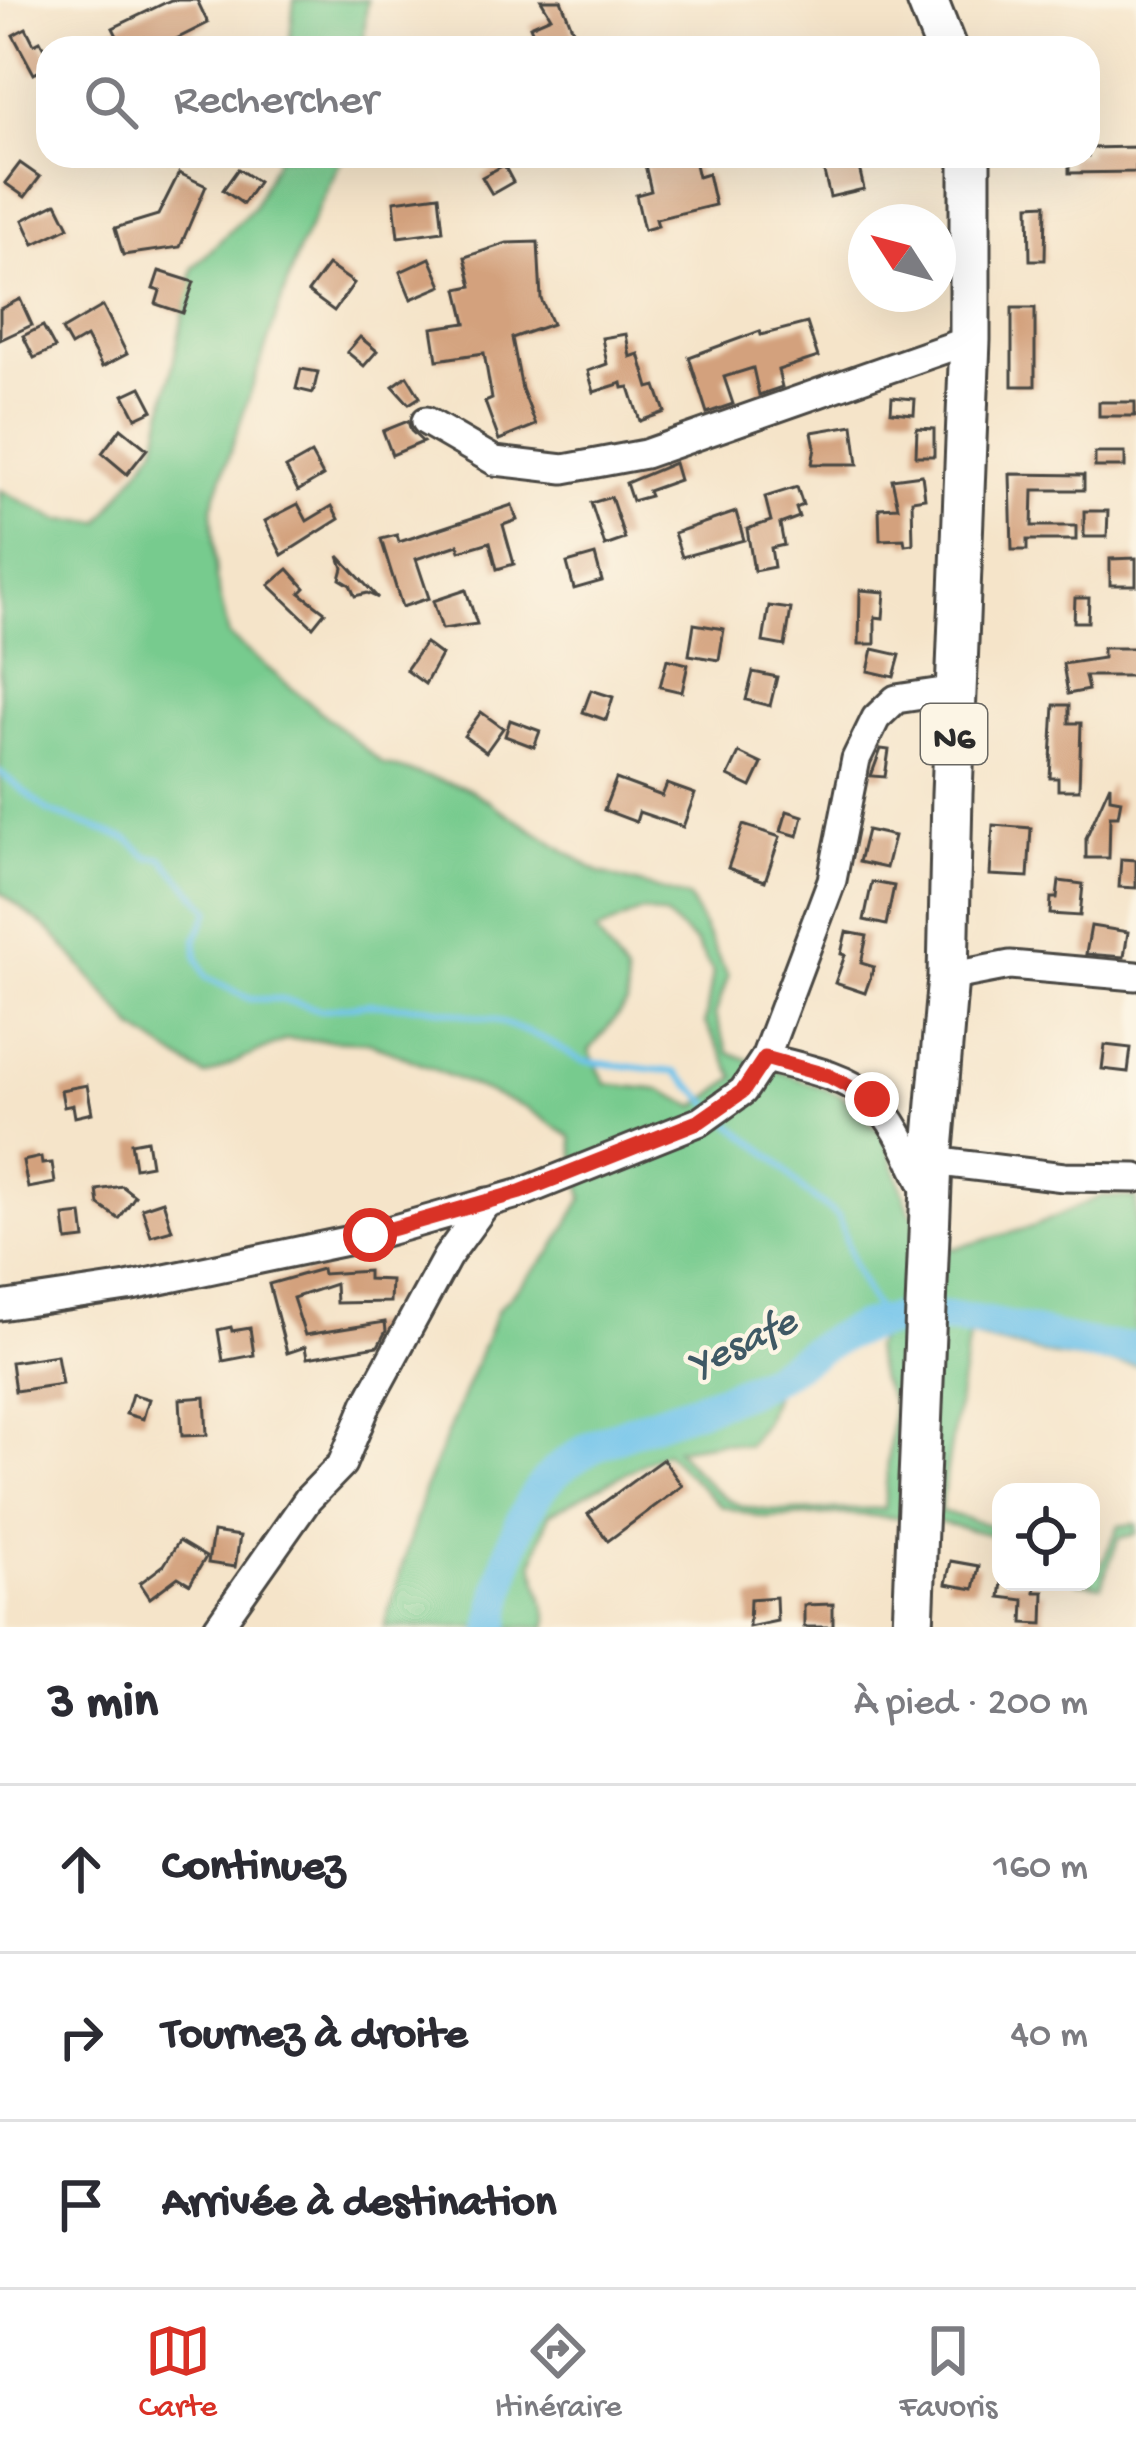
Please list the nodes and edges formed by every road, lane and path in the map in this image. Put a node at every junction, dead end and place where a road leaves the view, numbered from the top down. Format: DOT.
graph roads {
  1 [pos="927,0"];
  2 [pos="941,36"];
  3 [pos="970,168"];
  4 [pos="970,340"];
  5 [pos="426,421"];
  6 [pos="956,690"];
  7 [pos="1136,976"];
  8 [pos="949,977"];
  9 [pos="765,1058"];
  10 [pos="932,1161"];
  11 [pos="1136,1178"];
  12 [pos="932,1201"];
  13 [pos="487,1202"];
  14 [pos="0,1306"];
  15 [pos="218,1627"];
  16 [pos="913,1627"];
  1 -- 2 [label="highway"];
  3 -- 4 [label="highway, N6"];
  4 -- 5 [label="street"];
  4 -- 6 [label="highway, N6"];
  6 -- 8 [label="highway, N6"];
  6 -- 9 [label="street"];
  7 -- 8 [label="street"];
  8 -- 10 [label="highway, N6"];
  9 -- 12 [label="street"];
  9 -- 13 [label="street"];
  10 -- 11 [label="street"];
  10 -- 12 [label="highway, N6"];
  12 -- 16 [label="highway, N6"];
  13 -- 14 [label="street"];
  13 -- 15 [label="street"];
}
